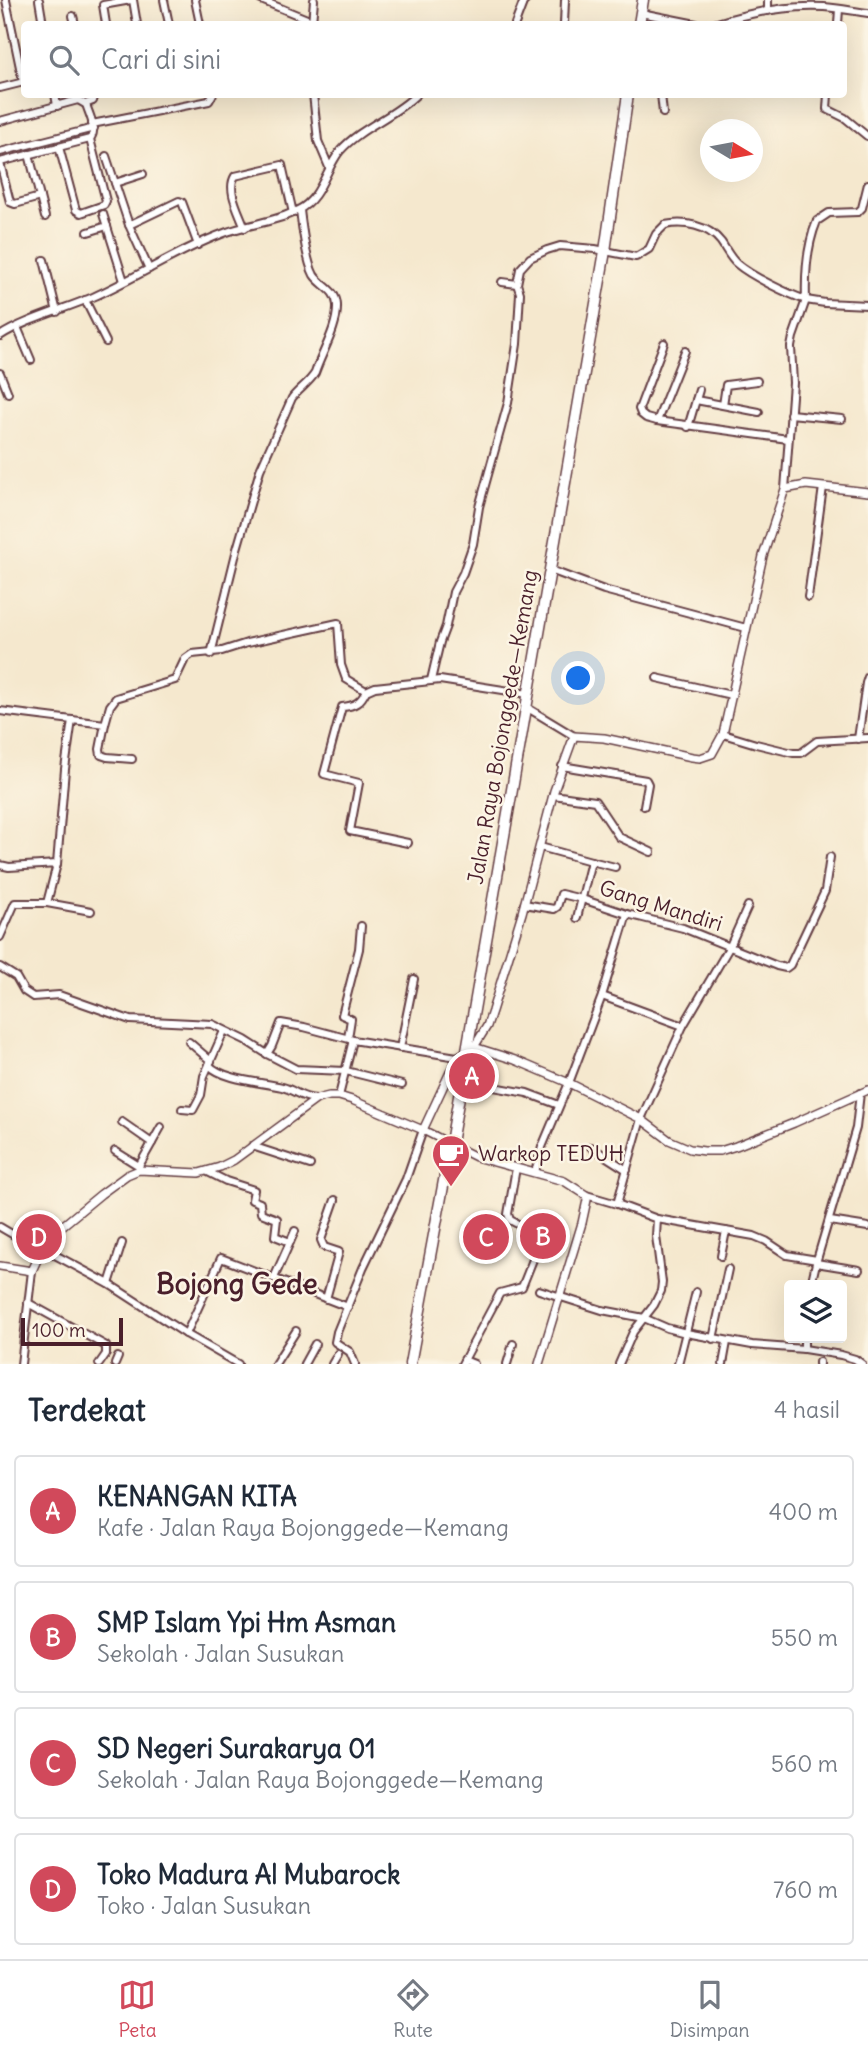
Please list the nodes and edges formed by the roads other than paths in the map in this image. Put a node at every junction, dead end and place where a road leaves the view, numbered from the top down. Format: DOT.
graph roads {
  1 [pos="6,0"];
  2 [pos="38,0"];
  3 [pos="132,0"];
  4 [pos="164,0"];
  5 [pos="195,0"];
  6 [pos="261,0"];
  7 [pos="314,0"];
  8 [pos="526,0"];
  9 [pos="565,0"];
  10 [pos="643,0"];
  11 [pos="768,0"];
  12 [pos="839,9"];
  13 [pos="768,11"];
  14 [pos="641,13"];
  15 [pos="868,13"];
  16 [pos="73,16"];
  17 [pos="42,21"];
  18 [pos="74,21"];
  19 [pos="106,21"];
  20 [pos="136,21"];
  21 [pos="168,21"];
  22 [pos="199,21"];
  23 [pos="308,21"];
  24 [pos="312,21"];
  25 [pos="516,21"];
  26 [pos="564,21"];
  27 [pos="640,21"];
  28 [pos="681,21"];
  29 [pos="723,21"];
  30 [pos="838,21"];
  31 [pos="21,68"];
  32 [pos="21,83"];
  33 [pos="0,88"];
  34 [pos="56,98"];
  35 [pos="75,98"];
  36 [pos="78,98"];
  37 [pos="94,98"];
  38 [pos="211,98"];
  39 [pos="313,98"];
  40 [pos="413,98"];
  41 [pos="627,98"];
  42 [pos="661,98"];
  43 [pos="828,98"];
  44 [pos="86,104"];
  45 [pos="57,106"];
  46 [pos="663,113"];
  47 [pos="0,121"];
  48 [pos="93,126"];
  49 [pos="867,136"];
  50 [pos="90,138"];
  51 [pos="59,147"];
  52 [pos="0,152"];
  53 [pos="29,154"];
  54 [pos="106,156"];
  55 [pos="0,162"];
  56 [pos="329,167"];
  57 [pos="143,174"];
  58 [pos="115,183"];
  59 [pos="868,184"];
  60 [pos="40,197"];
  61 [pos="296,211"];
  62 [pos="103,214"];
  63 [pos="46,217"];
  64 [pos="130,225"];
  65 [pos="107,226"];
  66 [pos="245,228"];
  67 [pos="89,232"];
  68 [pos="198,245"];
  69 [pos="605,251"];
  70 [pos="44,260"];
  71 [pos="149,269"];
  72 [pos="124,281"];
  73 [pos="502,282"];
  74 [pos="517,284"];
  75 [pos="85,300"];
  76 [pos="806,300"];
  77 [pos="868,305"];
  78 [pos="57,312"];
  79 [pos="17,327"];
  80 [pos="0,336"];
  81 [pos="106,342"];
  82 [pos="664,343"];
  83 [pos="685,351"];
  84 [pos="32,360"];
  85 [pos="0,373"];
  86 [pos="757,381"];
  87 [pos="699,390"];
  88 [pos="8,393"];
  89 [pos="696,400"];
  90 [pos="723,405"];
  91 [pos="759,412"];
  92 [pos="790,414"];
  93 [pos="842,419"];
  94 [pos="657,421"];
  95 [pos="688,426"];
  96 [pos="788,439"];
  97 [pos="823,487"];
  98 [pos="785,489"];
  99 [pos="868,492"];
  100 [pos="550,570"];
  101 [pos="808,597"];
  102 [pos="746,628"];
  103 [pos="211,654"];
  104 [pos="868,677"];
  105 [pos="657,678"];
  106 [pos="431,680"];
  107 [pos="366,691"];
  108 [pos="528,694"];
  109 [pos="731,695"];
  110 [pos="526,707"];
  111 [pos="0,711"];
  112 [pos="72,720"];
  113 [pos="106,724"];
  114 [pos="723,734"];
  115 [pos="574,736"];
  116 [pos="868,738"];
  117 [pos="859,739"];
  118 [pos="132,759"];
  119 [pos="562,766"];
  120 [pos="553,795"];
  121 [pos="644,806"];
  122 [pos="408,843"];
  123 [pos="540,847"];
  124 [pos="651,852"];
  125 [pos="830,857"];
  126 [pos="591,861"];
  127 [pos="57,864"];
  128 [pos="0,865"];
  129 [pos="615,867"];
  130 [pos="582,899"];
  131 [pos="47,903"];
  132 [pos="524,904"];
  133 [pos="748,906"];
  134 [pos="91,911"];
  135 [pos="627,915"];
  136 [pos="577,918"];
  137 [pos="361,926"];
  138 [pos="0,936"];
  139 [pos="730,946"];
  140 [pos="0,967"];
  141 [pos="414,979"];
  142 [pos="601,996"];
  143 [pos="683,1026"];
  144 [pos="224,1031"];
  145 [pos="351,1039"];
  146 [pos="189,1042"];
  147 [pos="400,1048"];
  148 [pos="470,1049"];
  149 [pos="267,1054"];
  150 [pos="457,1057"];
  151 [pos="210,1063"];
  152 [pos="346,1071"];
  153 [pos="461,1081"];
  154 [pos="569,1083"];
  155 [pos="402,1085"];
  156 [pos="864,1091"];
  157 [pos="339,1096"];
  158 [pos="317,1099"];
  159 [pos="559,1105"];
  160 [pos="182,1110"];
  161 [pos="641,1119"];
  162 [pos="122,1122"];
  163 [pos="161,1127"];
  164 [pos="424,1130"];
  165 [pos="152,1143"];
  166 [pos="451,1143"];
  167 [pos="252,1146"];
  168 [pos="591,1147"];
  169 [pos="115,1151"];
  170 [pos="310,1165"];
  171 [pos="139,1168"];
  172 [pos="516,1168"];
  173 [pos="627,1170"];
  174 [pos="208,1172"];
  175 [pos="535,1172"];
  176 [pos="586,1195"];
  177 [pos="335,1200"];
  178 [pos="617,1204"];
  179 [pos="657,1219"];
  180 [pos="830,1221"];
  181 [pos="0,1227"];
  182 [pos="868,1227"];
  183 [pos="295,1231"];
  184 [pos="726,1231"];
  185 [pos="290,1242"];
  186 [pos="122,1243"];
  187 [pos="41,1249"];
  188 [pos="721,1256"];
  189 [pos="816,1262"];
  190 [pos="0,1266"];
  191 [pos="728,1269"];
  192 [pos="859,1270"];
  193 [pos="32,1271"];
  194 [pos="274,1278"];
  195 [pos="812,1280"];
  196 [pos="109,1284"];
  197 [pos="540,1290"];
  198 [pos="696,1292"];
  199 [pos="560,1297"];
  200 [pos="326,1299"];
  201 [pos="28,1303"];
  202 [pos="348,1307"];
  203 [pos="644,1318"];
  204 [pos="296,1331"];
  205 [pos="686,1333"];
  206 [pos="186,1334"];
  207 [pos="713,1339"];
  208 [pos="727,1342"];
  209 [pos="804,1343"];
  210 [pos="315,1344"];
  211 [pos="513,1344"];
  212 [pos="804,1349"];
  213 [pos="338,1354"];
  214 [pos="463,1362"];
  215 [pos="507,1362"];
  216 [pos="22,1364"];
  217 [pos="99,1364"];
  218 [pos="237,1364"];
  219 [pos="275,1364"];
  220 [pos="304,1364"];
  221 [pos="332,1364"];
  222 [pos="355,1364"];
  223 [pos="410,1364"];
  224 [pos="474,1364"];
  225 [pos="518,1364"];
  226 [pos="539,1364"];
  227 [pos="619,1364"];
  228 [pos="678,1364"];
  229 [pos="723,1364"];
  230 [pos="862,1364"];
  1 -- 31 [label="street"];
  2 -- 17 [label="street"];
  3 -- 19 [label="street"];
  3 -- 20 [label="street"];
  4 -- 21 [label="street"];
  5 -- 22 [label="street"];
  6 -- 23 [label="street"];
  7 -- 24 [label="street"];
  8 -- 25 [label="street"];
  9 -- 26 [label="street"];
  10 -- 14 [label="highway"];
  11 -- 13 [label="street"];
  12 -- 13 [label="street"];
  12 -- 15 [label="street"];
  12 -- 30 [label="street"];
  13 -- 29 [label="street"];
  14 -- 27 [label="highway"];
  14 -- 28 [label="street"];
  16 -- 18 [label="street"];
  32 -- 33 [label="street"];
  34 -- 45 [label="street"];
  35 -- 45 [label="street"];
  36 -- 44 [label="street"];
  37 -- 44 [label="street"];
  38 -- 48 [label="street"];
  39 -- 56 [label="street"];
  40 -- 56 [label="street"];
  41 -- 69 [label="highway, Jalan Raya Bojonggede—Kemang"];
  42 -- 46 [label="street"];
  43 -- 49 [label="street"];
  44 -- 48 [label="street"];
  45 -- 47 [label="street"];
  48 -- 50 [label="street"];
  48 -- 52 [label="street"];
  50 -- 51 [label="street"];
  50 -- 51 [label="street"];
  51 -- 53 [label="street"];
  53 -- 55 [label="street"];
  53 -- 60 [label="street"];
  54 -- 58 [label="street"];
  55 -- 60 [label="street"];
  56 -- 61 [label="street"];
  57 -- 58 [label="street"];
  58 -- 64 [label="street"];
  59 -- 76 [label="street"];
  60 -- 63 [label="street"];
  61 -- 66 [label="street"];
  61 -- 66 [label="street"];
  61 -- 103 [label="street"];
  62 -- 65 [label="street"];
  64 -- 68 [label="street"];
  64 -- 71 [label="street"];
  65 -- 67 [label="street"];
  65 -- 72 [label="street"];
  66 -- 68 [label="street"];
  68 -- 71 [label="street"];
  69 -- 74 [label="street"];
  69 -- 76 [label="street"];
  69 -- 100 [label="highway, Jalan Raya Bojonggede—Kemang"];
  70 -- 78 [label="street"];
  71 -- 72 [label="street"];
  72 -- 75 [label="street"];
  73 -- 74 [label="street"];
  74 -- 106 [label="street"];
  75 -- 78 [label="street"];
  75 -- 81 [label="street"];
  76 -- 77 [label="street"];
  76 -- 92 [label="street"];
  78 -- 79 [label="street"];
  79 -- 80 [label="street"];
  79 -- 84 [label="street"];
  82 -- 94 [label="street"];
  83 -- 94 [label="street"];
  85 -- 88 [label="street"];
  86 -- 90 [label="street"];
  87 -- 89 [label="street"];
  89 -- 90 [label="street"];
  89 -- 95 [label="street"];
  90 -- 91 [label="street"];
  92 -- 93 [label="street"];
  92 -- 96 [label="street"];
  94 -- 95 [label="street"];
  95 -- 96 [label="street"];
  96 -- 98 [label="street"];
  97 -- 98 [label="street"];
  97 -- 99 [label="street"];
  97 -- 101 [label="street"];
  98 -- 102 [label="street"];
  100 -- 102 [label="street"];
  100 -- 108 [label="highway, Jalan Raya Bojonggede—Kemang"];
  102 -- 109 [label="street"];
  103 -- 107 [label="street"];
  103 -- 113 [label="street"];
  104 -- 117 [label="street"];
  105 -- 109 [label="street"];
  106 -- 107 [label="street"];
  106 -- 108 [label="street"];
  107 -- 122 [label="street"];
  108 -- 110 [label="highway, Jalan Raya Bojonggede—Kemang"];
  109 -- 114 [label="street"];
  110 -- 115 [label="street"];
  110 -- 148 [label="highway, Jalan Raya Bojonggede—Kemang"];
  111 -- 112 [label="street"];
  112 -- 113 [label="street"];
  112 -- 127 [label="street"];
  113 -- 118 [label="street"];
  114 -- 115 [label="street"];
  114 -- 117 [label="street"];
  115 -- 119 [label="street"];
  116 -- 117 [label="street"];
  119 -- 120 [label="street"];
  119 -- 121 [label="street"];
  120 -- 123 [label="street"];
  120 -- 124 [label="street"];
  123 -- 126 [label="street"];
  123 -- 132 [label="street"];
  125 -- 139 [label="street, Gang Mandiri"];
  126 -- 129 [label="street"];
  126 -- 130 [label="street"];
  127 -- 128 [label="street"];
  127 -- 131 [label="street"];
  130 -- 132 [label="street"];
  130 -- 135 [label="street, Gang Mandiri"];
  130 -- 136 [label="street"];
  131 -- 134 [label="street"];
  131 -- 138 [label="street"];
  132 -- 148 [label="street"];
  133 -- 139 [label="street"];
  135 -- 139 [label="street, Gang Mandiri"];
  135 -- 142 [label="street"];
  137 -- 145 [label="street"];
  139 -- 143 [label="street"];
  140 -- 144 [label="street"];
  141 -- 147 [label="street"];
  142 -- 143 [label="street"];
  142 -- 154 [label="street"];
  143 -- 161 [label="street"];
  144 -- 149 [label="street"];
  144 -- 151 [label="street"];
  145 -- 147 [label="street"];
  145 -- 149 [label="street"];
  145 -- 152 [label="street"];
  146 -- 151 [label="street"];
  147 -- 150 [label="street"];
  148 -- 150 [label="street"];
  148 -- 153 [label="highway, Jalan Raya Bojonggede—Kemang"];
  148 -- 154 [label="street"];
  149 -- 152 [label="street"];
  150 -- 164 [label="street"];
  151 -- 158 [label="street"];
  151 -- 160 [label="street"];
  152 -- 155 [label="street"];
  152 -- 157 [label="street"];
  153 -- 159 [label="street"];
  153 -- 166 [label="highway, Jalan Raya Bojonggede—Kemang"];
  154 -- 159 [label="street"];
  154 -- 161 [label="street"];
  156 -- 161 [label="street"];
  156 -- 180 [label="street"];
  157 -- 158 [label="street"];
  157 -- 164 [label="street"];
  158 -- 167 [label="street"];
  159 -- 175 [label="street"];
  161 -- 173 [label="street"];
  162 -- 165 [label="street"];
  163 -- 165 [label="street"];
  164 -- 166 [label="street"];
  164 -- 202 [label="street"];
  165 -- 171 [label="street"];
  166 -- 172 [label="street"];
  166 -- 223 [label="highway, Jalan Raya Bojonggede—Kemang"];
  167 -- 170 [label="street"];
  167 -- 174 [label="street"];
  168 -- 173 [label="street"];
  169 -- 171 [label="street"];
  171 -- 174 [label="street"];
  171 -- 187 [label="street"];
  172 -- 175 [label="street"];
  172 -- 214 [label="street"];
  173 -- 178 [label="street"];
  174 -- 185 [label="street"];
  175 -- 176 [label="street"];
  176 -- 178 [label="street"];
  176 -- 199 [label="street"];
  177 -- 200 [label="street"];
  178 -- 179 [label="street"];
  179 -- 184 [label="street"];
  179 -- 203 [label="street"];
  180 -- 182 [label="street"];
  180 -- 189 [label="street"];
  181 -- 187 [label="street"];
  183 -- 185 [label="street"];
  184 -- 188 [label="street"];
  184 -- 189 [label="street"];
  185 -- 194 [label="street"];
  186 -- 196 [label="street"];
  187 -- 193 [label="street"];
  187 -- 196 [label="street"];
  189 -- 192 [label="street"];
  189 -- 195 [label="street"];
  190 -- 193 [label="street"];
  191 -- 207 [label="street"];
  193 -- 201 [label="street"];
  194 -- 200 [label="street"];
  194 -- 206 [label="street"];
  196 -- 206 [label="street"];
  197 -- 199 [label="street"];
  198 -- 205 [label="street"];
  199 -- 203 [label="street"];
  199 -- 226 [label="street"];
  200 -- 202 [label="street"];
  201 -- 216 [label="street"];
  201 -- 217 [label="street"];
  202 -- 222 [label="street"];
  203 -- 205 [label="street"];
  203 -- 227 [label="street"];
  204 -- 219 [label="street"];
  205 -- 207 [label="street"];
  205 -- 228 [label="street"];
  206 -- 218 [label="street"];
  207 -- 208 [label="street"];
  208 -- 212 [label="street"];
  208 -- 229 [label="street"];
  209 -- 212 [label="street"];
  210 -- 220 [label="street"];
  211 -- 215 [label="street"];
  212 -- 230 [label="street"];
  213 -- 221 [label="street"];
  214 -- 224 [label="street"];
  215 -- 225 [label="street"];
}
